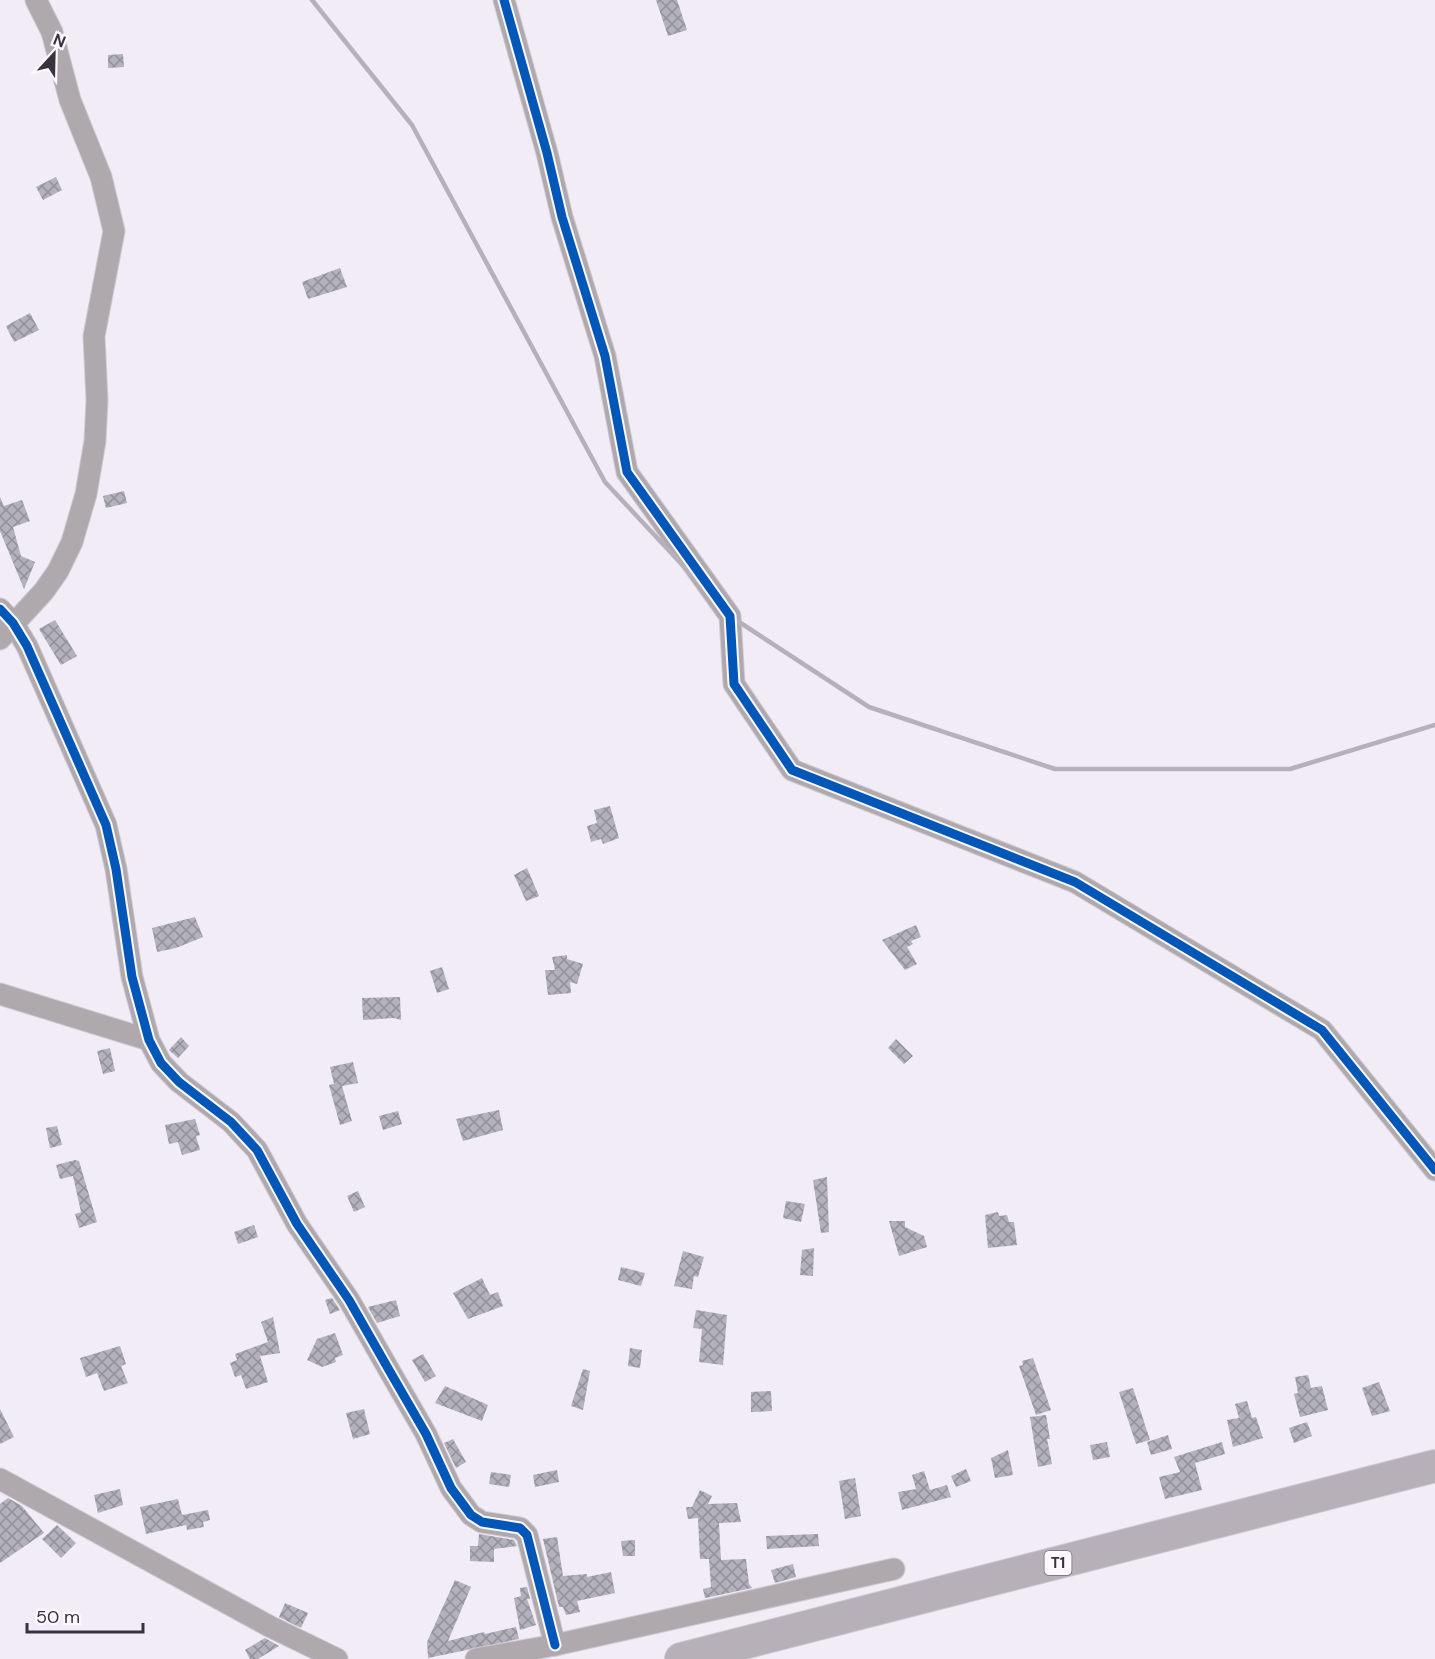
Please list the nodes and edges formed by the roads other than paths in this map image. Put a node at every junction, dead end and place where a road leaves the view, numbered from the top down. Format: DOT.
graph roads {
  1 [pos="36,0"];
  2 [pos="504,0"];
  3 [pos="4,624"];
  4 [pos="0,994"];
  5 [pos="149,1040"];
  6 [pos="1435,1170"];
  7 [pos="1435,1466"];
  8 [pos="0,1479"];
  9 [pos="894,1569"];
  10 [pos="555,1645"];
  11 [pos="337,1659"];
  12 [pos="476,1659"];
  13 [pos="681,1659"];
  1 -- 3 [label="street"];
  2 -- 6 [label="street"];
  3 -- 5 [label="street"];
  4 -- 5 [label="street"];
  5 -- 10 [label="street"];
  7 -- 13 [label="highway, T1"];
  8 -- 11 [label="street"];
  9 -- 10 [label="street"];
  10 -- 12 [label="street"];
}
